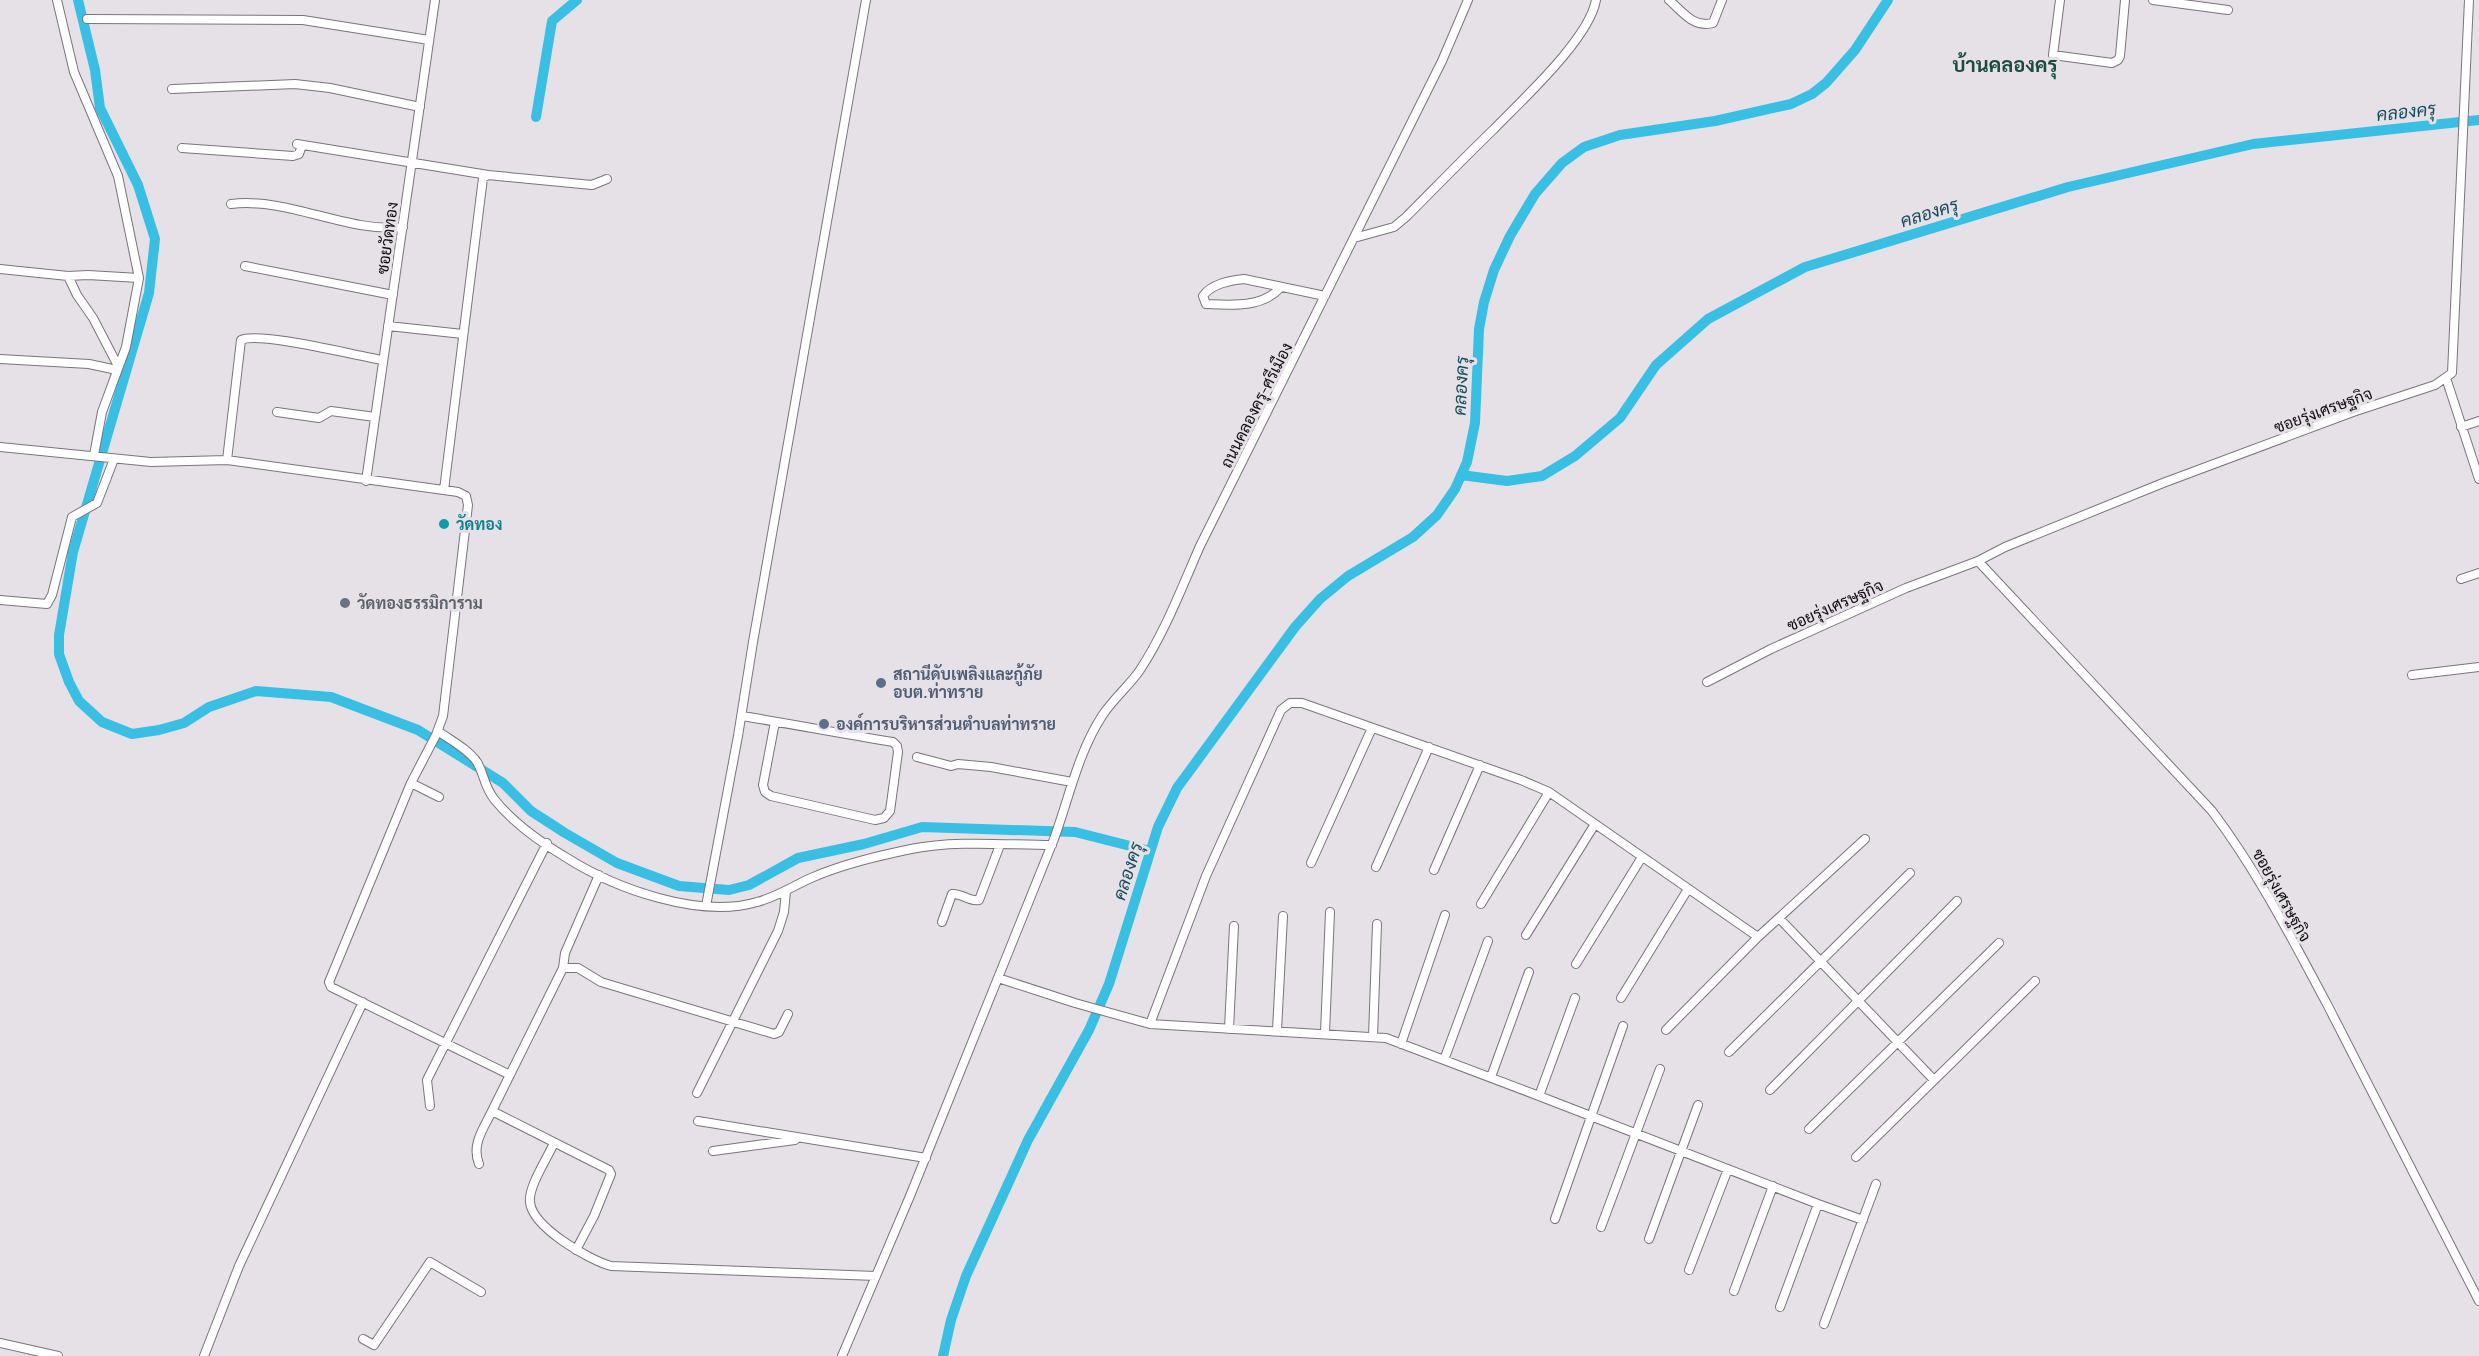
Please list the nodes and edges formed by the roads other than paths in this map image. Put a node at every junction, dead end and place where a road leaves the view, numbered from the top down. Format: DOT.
graph roads {
  1 [pos="57,0"];
  2 [pos="435,0"];
  3 [pos="866,0"];
  4 [pos="1468,0"];
  5 [pos="1596,0"];
  6 [pos="1669,0"];
  7 [pos="1722,0"];
  8 [pos="2060,0"];
  9 [pos="2125,0"];
  10 [pos="2153,0"];
  11 [pos="2469,0"];
  12 [pos="2228,10"];
  13 [pos="87,18"];
  14 [pos="429,40"];
  15 [pos="172,89"];
  16 [pos="420,107"];
  17 [pos="182,148"];
  18 [pos="412,162"];
  19 [pos="488,174"];
  20 [pos="607,179"];
  21 [pos="231,204"];
  22 [pos="403,227"];
  23 [pos="1354,237"];
  24 [pos="244,266"];
  25 [pos="0,268"];
  26 [pos="68,276"];
  27 [pos="139,278"];
  28 [pos="1280,288"];
  29 [pos="393,295"];
  30 [pos="1325,296"];
  31 [pos="388,326"];
  32 [pos="463,334"];
  33 [pos="0,359"];
  34 [pos="383,360"];
  35 [pos="117,368"];
  36 [pos="2446,378"];
  37 [pos="277,412"];
  38 [pos="375,417"];
  39 [pos="2479,421"];
  40 [pos="2461,427"];
  41 [pos="0,447"];
  42 [pos="95,455"];
  43 [pos="111,459"];
  44 [pos="227,460"];
  45 [pos="2476,461"];
  46 [pos="2479,479"];
  47 [pos="366,481"];
  48 [pos="444,490"];
  49 [pos="1978,561"];
  50 [pos="2479,573"];
  51 [pos="2461,579"];
  52 [pos="0,600"];
  53 [pos="2479,667"];
  54 [pos="2412,675"];
  55 [pos="1707,682"];
  56 [pos="742,716"];
  57 [pos="775,722"];
  58 [pos="1372,728"];
  59 [pos="437,733"];
  60 [pos="1429,747"];
  61 [pos="917,757"];
  62 [pos="1480,765"];
  63 [pos="1072,782"];
  64 [pos="411,783"];
  65 [pos="1550,792"];
  66 [pos="440,797"];
  67 [pos="1595,824"];
  68 [pos="1865,839"];
  69 [pos="1053,842"];
  70 [pos="547,843"];
  71 [pos="999,845"];
  72 [pos="1642,856"];
  73 [pos="1311,864"];
  74 [pos="1376,867"];
  75 [pos="1434,870"];
  76 [pos="1910,873"];
  77 [pos="599,875"];
  78 [pos="1688,889"];
  79 [pos="786,891"];
  80 [pos="1957,901"];
  81 [pos="706,903"];
  82 [pos="1481,904"];
  83 [pos="1330,912"];
  84 [pos="1445,915"];
  85 [pos="1283,916"];
  86 [pos="1779,918"];
  87 [pos="942,922"];
  88 [pos="1377,924"];
  89 [pos="1234,926"];
  90 [pos="1527,935"];
  91 [pos="1758,938"];
  92 [pos="1488,941"];
  93 [pos="1999,943"];
  94 [pos="1821,961"];
  95 [pos="1576,964"];
  96 [pos="563,968"];
  97 [pos="1529,972"];
  98 [pos="998,978"];
  99 [pos="2035,981"];
  100 [pos="1575,998"];
  101 [pos="1621,998"];
  102 [pos="1859,1000"];
  103 [pos="363,1002"];
  104 [pos="788,1014"];
  105 [pos="733,1022"];
  106 [pos="1150,1024"];
  107 [pos="1623,1026"];
  108 [pos="1229,1029"];
  109 [pos="1277,1030"];
  110 [pos="1666,1030"];
  111 [pos="1325,1033"];
  112 [pos="1373,1037"];
  113 [pos="1898,1041"];
  114 [pos="443,1044"];
  115 [pos="1401,1044"];
  116 [pos="1729,1052"];
  117 [pos="1444,1060"];
  118 [pos="1660,1070"];
  119 [pos="510,1075"];
  120 [pos="1491,1077"];
  121 [pos="1935,1080"];
  122 [pos="1770,1090"];
  123 [pos="697,1093"];
  124 [pos="1539,1096"];
  125 [pos="1698,1105"];
  126 [pos="430,1106"];
  127 [pos="492,1111"];
  128 [pos="1590,1117"];
  129 [pos="698,1121"];
  130 [pos="1809,1129"];
  131 [pos="1636,1134"];
  132 [pos="801,1139"];
  133 [pos="554,1143"];
  134 [pos="1682,1150"];
  135 [pos="713,1151"];
  136 [pos="1856,1157"];
  137 [pos="926,1158"];
  138 [pos="479,1164"];
  139 [pos="1728,1169"];
  140 [pos="1876,1184"];
  141 [pos="1773,1186"];
  142 [pos="1818,1204"];
  143 [pos="1555,1220"];
  144 [pos="1863,1220"];
  145 [pos="1601,1227"];
  146 [pos="1649,1239"];
  147 [pos="576,1250"];
  148 [pos="1689,1270"];
  149 [pos="876,1276"];
  150 [pos="1734,1291"];
  151 [pos="481,1292"];
  152 [pos="2479,1301"];
  153 [pos="1780,1307"];
  154 [pos="1824,1324"];
  155 [pos="363,1339"];
  156 [pos="0,1343"];
  157 [pos="58,1356"];
  158 [pos="204,1356"];
  159 [pos="842,1356"];
  1 -- 27 [label="street"];
  2 -- 14 [label="street, ซอยวัดทอง"];
  3 -- 56 [label="street"];
  4 -- 23 [label="street, ถนนคลองครุ-ศรีเมือง"];
  5 -- 23 [label="street"];
  6 -- 7 [label="street"];
  8 -- 9 [label="street"];
  10 -- 12 [label="street"];
  11 -- 36 [label="street"];
  13 -- 14 [label="street"];
  14 -- 16 [label="street, ซอยวัดทอง"];
  15 -- 16 [label="street"];
  16 -- 18 [label="street, ซอยวัดทอง"];
  17 -- 18 [label="street"];
  18 -- 19 [label="street"];
  18 -- 22 [label="street, ซอยวัดทอง"];
  19 -- 20 [label="street"];
  19 -- 32 [label="street"];
  21 -- 22 [label="street"];
  22 -- 29 [label="street, ซอยวัดทอง"];
  23 -- 30 [label="street, ถนนคลองครุ-ศรีเมือง"];
  24 -- 29 [label="street"];
  25 -- 26 [label="street"];
  26 -- 27 [label="street"];
  26 -- 35 [label="street"];
  27 -- 35 [label="street"];
  28 -- 28 [label="street"];
  28 -- 30 [label="street"];
  29 -- 31 [label="street, ซอยวัดทอง"];
  30 -- 63 [label="street, ถนนคลองครุ-ศรีเมือง"];
  31 -- 32 [label="street"];
  31 -- 34 [label="street, ซอยวัดทอง"];
  32 -- 48 [label="street"];
  33 -- 35 [label="street"];
  34 -- 38 [label="street, ซอยวัดทอง"];
  34 -- 44 [label="street"];
  35 -- 42 [label="street"];
  36 -- 40 [label="street"];
  36 -- 49 [label="street, ซอยรุ่งเศรษฐกิจ"];
  37 -- 38 [label="street"];
  38 -- 47 [label="street, ซอยวัดทอง"];
  39 -- 40 [label="street"];
  40 -- 45 [label="street"];
  41 -- 42 [label="street"];
  42 -- 43 [label="street"];
  43 -- 44 [label="street"];
  43 -- 52 [label="street"];
  44 -- 47 [label="street"];
  45 -- 46 [label="street"];
  47 -- 48 [label="street"];
  48 -- 59 [label="street"];
  49 -- 55 [label="street, ซอยรุ่งเศรษฐกิจ"];
  49 -- 152 [label="street, ซอยรุ่งเศรษฐกิจ"];
  50 -- 51 [label="street"];
  53 -- 54 [label="street"];
  56 -- 57 [label="street"];
  56 -- 81 [label="street"];
  57 -- 57 [label="street"];
  58 -- 60 [label="street"];
  58 -- 73 [label="street"];
  58 -- 106 [label="street"];
  59 -- 64 [label="street"];
  59 -- 70 [label="street"];
  60 -- 62 [label="street"];
  60 -- 74 [label="street"];
  61 -- 63 [label="street"];
  62 -- 65 [label="street"];
  62 -- 75 [label="street"];
  63 -- 69 [label="street, ถนนคลองครุ-ศรีเมือง"];
  64 -- 66 [label="street"];
  64 -- 103 [label="street"];
  65 -- 67 [label="street"];
  65 -- 82 [label="street"];
  67 -- 72 [label="street"];
  67 -- 90 [label="street"];
  68 -- 86 [label="street"];
  69 -- 71 [label="street"];
  69 -- 98 [label="street, ถนนคลองครุ-ศรีเมือง"];
  70 -- 77 [label="street"];
  70 -- 114 [label="street"];
  71 -- 79 [label="street"];
  71 -- 87 [label="street"];
  72 -- 78 [label="street"];
  72 -- 95 [label="street"];
  76 -- 94 [label="street"];
  77 -- 81 [label="street"];
  77 -- 96 [label="street"];
  78 -- 91 [label="street"];
  78 -- 101 [label="street"];
  79 -- 81 [label="street"];
  79 -- 105 [label="street"];
  80 -- 102 [label="street"];
  83 -- 111 [label="street"];
  84 -- 115 [label="street"];
  85 -- 109 [label="street"];
  86 -- 91 [label="street"];
  86 -- 94 [label="street"];
  88 -- 112 [label="street"];
  89 -- 108 [label="street"];
  91 -- 110 [label="street"];
  92 -- 117 [label="street"];
  93 -- 113 [label="street"];
  94 -- 102 [label="street"];
  94 -- 116 [label="street"];
  96 -- 105 [label="street"];
  96 -- 119 [label="street"];
  97 -- 120 [label="street"];
  98 -- 106 [label="street"];
  98 -- 137 [label="street, ถนนคลองครุ-ศรีเมือง"];
  99 -- 121 [label="street"];
  100 -- 124 [label="street"];
  102 -- 113 [label="street"];
  102 -- 122 [label="street"];
  103 -- 114 [label="street"];
  103 -- 158 [label="street"];
  104 -- 105 [label="street"];
  105 -- 123 [label="street"];
  106 -- 108 [label="street"];
  107 -- 128 [label="street"];
  108 -- 109 [label="street"];
  109 -- 111 [label="street"];
  111 -- 112 [label="street"];
  112 -- 115 [label="street"];
  113 -- 121 [label="street"];
  113 -- 130 [label="street"];
  114 -- 119 [label="street"];
  114 -- 126 [label="street"];
  115 -- 117 [label="street"];
  117 -- 120 [label="street"];
  118 -- 131 [label="street"];
  119 -- 127 [label="street"];
  120 -- 124 [label="street"];
  121 -- 136 [label="street"];
  124 -- 128 [label="street"];
  125 -- 134 [label="street"];
  127 -- 133 [label="street"];
  127 -- 138 [label="street"];
  128 -- 131 [label="street"];
  128 -- 143 [label="street"];
  129 -- 132 [label="street"];
  131 -- 134 [label="street"];
  131 -- 145 [label="street"];
  132 -- 135 [label="street"];
  132 -- 137 [label="street"];
  133 -- 147 [label="street"];
  133 -- 147 [label="street"];
  134 -- 139 [label="street"];
  134 -- 146 [label="street"];
  137 -- 149 [label="street, ถนนคลองครุ-ศรีเมือง"];
  139 -- 141 [label="street"];
  139 -- 148 [label="street"];
  140 -- 144 [label="street"];
  141 -- 142 [label="street"];
  141 -- 150 [label="street"];
  142 -- 144 [label="street"];
  142 -- 153 [label="street"];
  144 -- 154 [label="street"];
  147 -- 149 [label="street"];
  149 -- 159 [label="street, ถนนคลองครุ-ศรีเมือง"];
  151 -- 155 [label="street"];
  156 -- 157 [label="street"];
}
